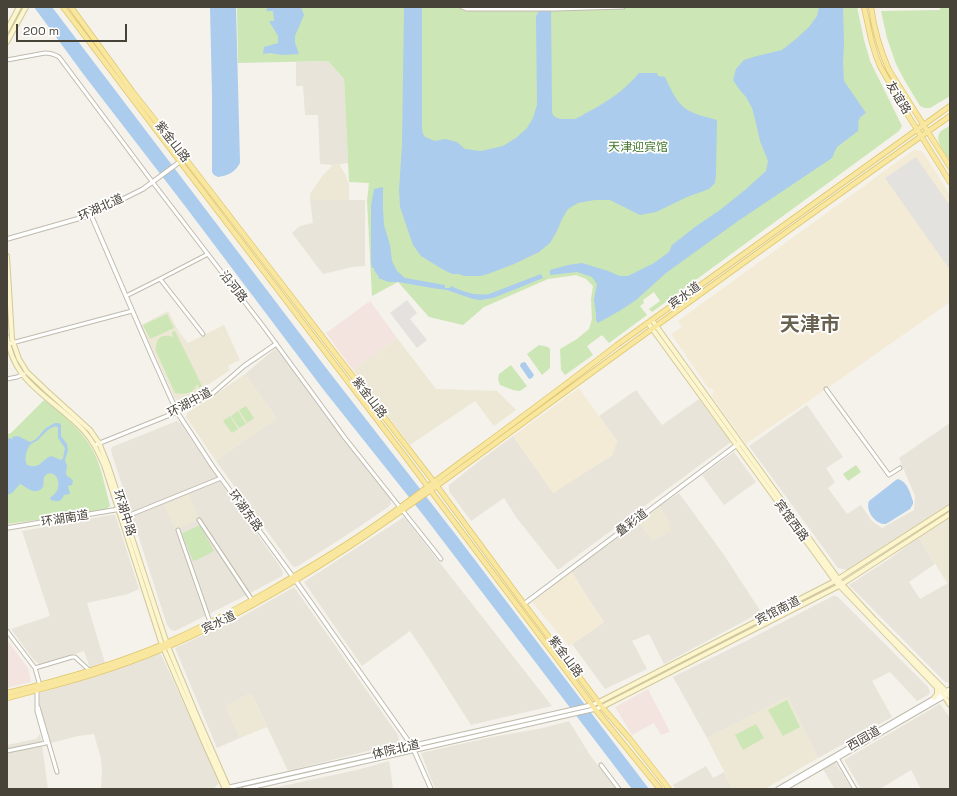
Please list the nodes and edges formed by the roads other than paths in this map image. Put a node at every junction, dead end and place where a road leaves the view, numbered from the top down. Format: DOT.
graph roads {
  1 [pos="19,7"];
  2 [pos="26,7"];
  3 [pos="63,7"];
  4 [pos="71,7"];
  5 [pos="462,7"];
  6 [pos="623,7"];
  7 [pos="864,7"];
  8 [pos="871,7"];
  9 [pos="564,8"];
  10 [pos="7,30"];
  11 [pos="7,42"];
  12 [pos="7,60"];
  13 [pos="950,106"];
  14 [pos="950,116"];
  15 [pos="924,125"];
  16 [pos="917,129"];
  17 [pos="928,132"];
  18 [pos="922,136"];
  19 [pos="185,158"];
  20 [pos="180,163"];
  21 [pos="950,167"];
  22 [pos="155,181"];
  23 [pos="950,182"];
  24 [pos="91,215"];
  25 [pos="7,239"];
  26 [pos="208,254"];
  27 [pos="7,256"];
  28 [pos="160,280"];
  29 [pos="126,296"];
  30 [pos="132,311"];
  31 [pos="650,322"];
  32 [pos="654,327"];
  33 [pos="203,334"];
  34 [pos="7,337"];
  35 [pos="11,344"];
  36 [pos="276,344"];
  37 [pos="25,374"];
  38 [pos="7,379"];
  39 [pos="826,389"];
  40 [pos="177,412"];
  41 [pos="97,444"];
  42 [pos="738,444"];
  43 [pos="900,468"];
  44 [pos="221,478"];
  45 [pos="435,484"];
  46 [pos="429,489"];
  47 [pos="950,507"];
  48 [pos="402,508"];
  49 [pos="120,510"];
  50 [pos="950,514"];
  51 [pos="123,518"];
  52 [pos="200,520"];
  53 [pos="7,528"];
  54 [pos="178,530"];
  55 [pos="441,559"];
  56 [pos="295,579"];
  57 [pos="837,580"];
  58 [pos="840,585"];
  59 [pos="252,600"];
  60 [pos="524,604"];
  61 [pos="210,622"];
  62 [pos="7,631"];
  63 [pos="166,645"];
  64 [pos="35,668"];
  65 [pos="90,671"];
  66 [pos="937,685"];
  67 [pos="38,688"];
  68 [pos="7,693"];
  69 [pos="946,693"];
  70 [pos="7,698"];
  71 [pos="935,700"];
  72 [pos="599,702"];
  73 [pos="38,703"];
  74 [pos="592,705"];
  75 [pos="950,705"];
  76 [pos="602,707"];
  77 [pos="595,709"];
  78 [pos="412,746"];
  79 [pos="415,750"];
  80 [pos="7,751"];
  81 [pos="837,757"];
  82 [pos="601,766"];
  83 [pos="57,772"];
  84 [pos="226,789"];
  85 [pos="244,789"];
  86 [pos="431,789"];
  87 [pos="619,789"];
  88 [pos="660,789"];
  89 [pos="669,789"];
  90 [pos="778,789"];
  91 [pos="784,789"];
  92 [pos="855,789"];
  1 -- 10 [label="main road"];
  2 -- 11 [label="main road"];
  3 -- 20 [label="main road, 紫金山路"];
  4 -- 19 [label="main road, 紫金山路"];
  5 -- 9 [label="street"];
  6 -- 9 [label="street"];
  7 -- 16 [label="main road, 友谊路"];
  8 -- 15 [label="main road, 友谊路"];
  12 -- 22 [label="street, 沿河路"];
  13 -- 15 [label="main road, 宾水道"];
  14 -- 17 [label="main road, 宾水道"];
  15 -- 16 [label="main road, 宾水道"];
  15 -- 17 [label="main road, 友谊路"];
  16 -- 18 [label="main road, 友谊路"];
  16 -- 31 [label="main road, 宾水道"];
  17 -- 18 [label="main road, 宾水道"];
  17 -- 21 [label="main road, 友谊路"];
  18 -- 23 [label="main road, 友谊路"];
  18 -- 32 [label="main road, 宾水道"];
  19 -- 20 [label="street, 环湖北道"];
  19 -- 45 [label="main road, 紫金山路"];
  20 -- 22 [label="street, 环湖北道"];
  20 -- 46 [label="main road, 紫金山路"];
  22 -- 24 [label="street, 环湖北道"];
  22 -- 26 [label="street, 沿河路"];
  24 -- 25 [label="street, 环湖北道"];
  24 -- 29 [label="street, 环湖东路"];
  26 -- 28 [label="street"];
  26 -- 36 [label="street, 沿河路"];
  27 -- 35 [label="main road, 环湖中路"];
  28 -- 29 [label="street"];
  28 -- 33 [label="street"];
  29 -- 30 [label="street, 环湖东路"];
  30 -- 35 [label="street"];
  30 -- 40 [label="street, 环湖东路"];
  31 -- 32 [label="main road, 宾馆西路"];
  31 -- 45 [label="main road, 宾水道"];
  32 -- 42 [label="main road, 宾馆西路"];
  32 -- 45 [label="main road, 宾水道"];
  34 -- 35 [label="main road, 环湖中路"];
  35 -- 37 [label="main road, 环湖中路"];
  36 -- 40 [label="street, 环湖中道"];
  36 -- 48 [label="street, 沿河路"];
  37 -- 38 [label="street"];
  37 -- 41 [label="main road, 环湖中路"];
  39 -- 43 [label="street"];
  40 -- 41 [label="street, 环湖中道"];
  40 -- 44 [label="street, 环湖东路"];
  41 -- 49 [label="main road, 环湖中路"];
  42 -- 57 [label="main road, 宾馆西路"];
  42 -- 60 [label="street, 叠彩道"];
  44 -- 51 [label="street"];
  44 -- 56 [label="street, 环湖东路"];
  45 -- 46 [label="main road, 宾水道"];
  45 -- 60 [label="main road, 紫金山路"];
  46 -- 48 [label="main road, 宾水道"];
  46 -- 74 [label="main road, 紫金山路"];
  47 -- 57 [label="main road, 宾馆南道"];
  48 -- 55 [label="street, 沿河路"];
  48 -- 56 [label="main road, 宾水道"];
  49 -- 51 [label="main road, 环湖中路"];
  49 -- 53 [label="street, 环湖南道"];
  50 -- 58 [label="main road, 宾馆南道"];
  51 -- 63 [label="main road, 环湖中路"];
  51 -- 63 [label="main road, 环湖中路"];
  52 -- 59 [label="street"];
  54 -- 61 [label="street"];
  56 -- 59 [label="main road, 宾水道"];
  56 -- 63 [label="main road, 宾水道"];
  56 -- 78 [label="street, 环湖东路"];
  57 -- 58 [label="main road, 宾馆西路"];
  57 -- 72 [label="main road, 宾馆南道"];
  58 -- 66 [label="main road, 宾馆西路"];
  58 -- 76 [label="main road, 宾馆南道"];
  59 -- 61 [label="main road, 宾水道"];
  60 -- 72 [label="main road, 紫金山路"];
  61 -- 63 [label="main road, 宾水道"];
  62 -- 64 [label="street"];
  63 -- 65 [label="main road, 宾水道"];
  63 -- 67 [label="main road, 宾水道"];
  63 -- 84 [label="main road, 环湖中路"];
  64 -- 65 [label="street"];
  64 -- 67 [label="street"];
  65 -- 67 [label="main road, 宾水道"];
  66 -- 69 [label="main road, 宾馆西路"];
  66 -- 71 [label="main road"];
  67 -- 68 [label="main road, 宾水道"];
  67 -- 70 [label="main road, 宾水道"];
  67 -- 73 [label="street"];
  69 -- 71 [label="street, 西园道"];
  69 -- 75 [label="main road, 宾馆西路"];
  71 -- 81 [label="street, 西园道"];
  72 -- 74 [label="street"];
  72 -- 76 [label="main road, 紫金山路"];
  73 -- 80 [label="street"];
  73 -- 83 [label="street"];
  74 -- 77 [label="main road, 紫金山路"];
  74 -- 78 [label="street, 体院北道"];
  76 -- 77 [label="street"];
  76 -- 89 [label="main road, 紫金山路"];
  77 -- 79 [label="street, 体院北道"];
  77 -- 88 [label="main road, 紫金山路"];
  78 -- 79 [label="street, 环湖东路"];
  78 -- 84 [label="street, 体院北道"];
  79 -- 85 [label="street, 体院北道"];
  79 -- 86 [label="street, 环湖东路"];
  81 -- 90 [label="street, 西园道"];
  81 -- 91 [label="street, 西园道"];
  81 -- 92 [label="street"];
  82 -- 87 [label="street"];
}
